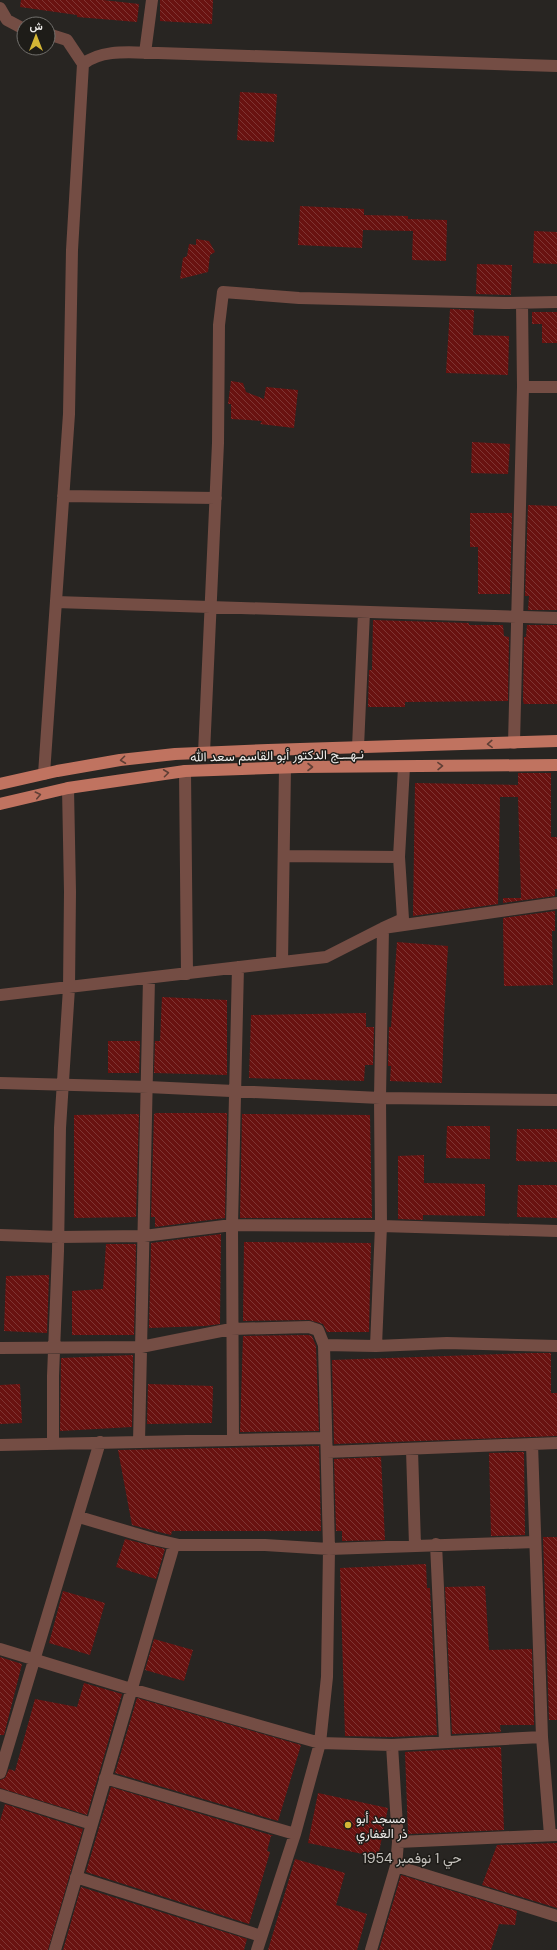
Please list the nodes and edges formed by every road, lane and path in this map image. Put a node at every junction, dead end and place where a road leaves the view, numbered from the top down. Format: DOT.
graph roads {
  1 [pos="152,0"];
  2 [pos="0,8"];
  3 [pos="16,25"];
  4 [pos="56,37"];
  5 [pos="145,53"];
  6 [pos="83,64"];
  7 [pos="557,66"];
  8 [pos="557,302"];
  9 [pos="522,303"];
  10 [pos="523,387"];
  11 [pos="557,387"];
  12 [pos="63,496"];
  13 [pos="216,498"];
  14 [pos="56,602"];
  15 [pos="212,608"];
  16 [pos="364,612"];
  17 [pos="516,617"];
  18 [pos="557,618"];
  19 [pos="557,741"];
  20 [pos="514,743"];
  21 [pos="358,748"];
  22 [pos="204,753"];
  23 [pos="557,765"];
  24 [pos="404,767"];
  25 [pos="285,768"];
  26 [pos="185,771"];
  27 [pos="44,774"];
  28 [pos="0,784"];
  29 [pos="68,788"];
  30 [pos="0,804"];
  31 [pos="284,856"];
  32 [pos="399,857"];
  33 [pos="557,903"];
  34 [pos="384,928"];
  35 [pos="282,962"];
  36 [pos="238,968"];
  37 [pos="187,974"];
  38 [pos="149,978"];
  39 [pos="69,988"];
  40 [pos="0,995"];
  41 [pos="0,1083"];
  42 [pos="64,1086"];
  43 [pos="148,1087"];
  44 [pos="236,1092"];
  45 [pos="380,1098"];
  46 [pos="557,1100"];
  47 [pos="232,1225"];
  48 [pos="381,1226"];
  49 [pos="557,1231"];
  50 [pos="0,1235"];
  51 [pos="144,1236"];
  52 [pos="59,1238"];
  53 [pos="231,1329"];
  54 [pos="324,1345"];
  55 [pos="376,1346"];
  56 [pos="557,1346"];
  57 [pos="141,1347"];
  58 [pos="0,1348"];
  59 [pos="54,1349"];
  60 [pos="326,1438"];
  61 [pos="233,1440"];
  62 [pos="100,1442"];
  63 [pos="139,1442"];
  64 [pos="557,1443"];
  65 [pos="53,1444"];
  66 [pos="532,1444"];
  67 [pos="0,1445"];
  68 [pos="412,1450"];
  69 [pos="328,1452"];
  70 [pos="79,1516"];
  71 [pos="534,1542"];
  72 [pos="174,1544"];
  73 [pos="436,1544"];
  74 [pos="415,1545"];
  75 [pos="330,1549"];
  76 [pos="0,1649"];
  77 [pos="33,1660"];
  78 [pos="131,1689"];
  79 [pos="542,1737"];
  80 [pos="445,1741"];
  81 [pos="320,1743"];
  82 [pos="392,1745"];
  83 [pos="0,1773"];
  84 [pos="105,1778"];
  85 [pos="0,1795"];
  86 [pos="92,1824"];
  87 [pos="295,1834"];
  88 [pos="553,1835"];
  89 [pos="398,1842"];
  90 [pos="396,1866"];
  91 [pos="76,1877"];
  92 [pos="557,1916"];
  93 [pos="261,1936"];
  94 [pos="54,1950"];
  95 [pos="257,1950"];
  96 [pos="371,1950"];
  1 -- 5 [label="street"];
  2 -- 3 [label="street"];
  4 -- 6 [label="street"];
  5 -- 6 [label="street"];
  5 -- 7 [label="street"];
  6 -- 12 [label="street"];
  8 -- 9 [label="street"];
  9 -- 10 [label="street"];
  9 -- 13 [label="street"];
  10 -- 11 [label="street"];
  10 -- 17 [label="street"];
  12 -- 13 [label="street"];
  12 -- 14 [label="street"];
  13 -- 15 [label="street"];
  14 -- 15 [label="street"];
  14 -- 27 [label="street"];
  15 -- 16 [label="street"];
  15 -- 22 [label="street"];
  16 -- 17 [label="street"];
  16 -- 21 [label="street"];
  17 -- 18 [label="street"];
  17 -- 20 [label="street"];
  19 -- 20 [label="main road, نـهـــج الدكتور أبو القاسم سعد الله"];
  20 -- 21 [label="main road, نـهـــج الدكتور أبو القاسم سعد الله, one-way"];
  21 -- 22 [label="main road, نـهـــج الدكتور أبو القاسم سعد الله"];
  22 -- 27 [label="main road, نـهـــج الدكتور أبو القاسم سعد الله, one-way"];
  24 -- 23 [label="main road, نـهـــج الدكتور أبو القاسم سعد الله, one-way"];
  25 -- 24 [label="main road, نـهـــج الدكتور أبو القاسم سعد الله, one-way"];
  24 -- 32 [label="street"];
  25 -- 26 [label="main road, نـهـــج الدكتور أبو القاسم سعد الله"];
  25 -- 31 [label="street"];
  29 -- 26 [label="main road, نـهـــج الدكتور أبو القاسم سعد الله, one-way"];
  26 -- 37 [label="street"];
  27 -- 28 [label="main road, نـهـــج الدكتور أبو القاسم سعد الله"];
  30 -- 29 [label="main road, نـهـــج الدكتور أبو القاسم سعد الله, one-way"];
  29 -- 39 [label="street"];
  31 -- 32 [label="street"];
  31 -- 35 [label="street"];
  32 -- 34 [label="street"];
  33 -- 34 [label="street"];
  34 -- 35 [label="street"];
  34 -- 45 [label="street"];
  35 -- 36 [label="street"];
  36 -- 37 [label="street"];
  36 -- 44 [label="street"];
  37 -- 38 [label="street"];
  38 -- 39 [label="street"];
  38 -- 43 [label="street"];
  39 -- 40 [label="street"];
  39 -- 42 [label="street"];
  41 -- 42 [label="street"];
  42 -- 43 [label="street"];
  42 -- 52 [label="street"];
  43 -- 44 [label="street"];
  43 -- 51 [label="street"];
  44 -- 45 [label="street"];
  44 -- 47 [label="street"];
  45 -- 46 [label="street"];
  45 -- 48 [label="street"];
  47 -- 48 [label="street"];
  47 -- 51 [label="street"];
  47 -- 53 [label="street"];
  48 -- 49 [label="street"];
  48 -- 55 [label="street"];
  50 -- 52 [label="street"];
  51 -- 52 [label="street"];
  51 -- 57 [label="street"];
  52 -- 59 [label="street"];
  53 -- 54 [label="street"];
  53 -- 57 [label="street"];
  53 -- 61 [label="street"];
  54 -- 55 [label="street"];
  54 -- 60 [label="street"];
  55 -- 56 [label="street"];
  57 -- 59 [label="street"];
  57 -- 63 [label="street"];
  58 -- 59 [label="street"];
  59 -- 65 [label="street"];
  60 -- 61 [label="street"];
  60 -- 69 [label="street"];
  61 -- 63 [label="street"];
  62 -- 63 [label="street"];
  62 -- 65 [label="street"];
  62 -- 70 [label="street"];
  64 -- 66 [label="street"];
  65 -- 67 [label="street"];
  66 -- 68 [label="street"];
  66 -- 71 [label="street"];
  68 -- 69 [label="street"];
  68 -- 74 [label="street"];
  69 -- 75 [label="street"];
  70 -- 72 [label="street"];
  70 -- 77 [label="street"];
  71 -- 73 [label="street"];
  71 -- 79 [label="street"];
  72 -- 75 [label="street"];
  72 -- 78 [label="street"];
  73 -- 74 [label="street"];
  73 -- 80 [label="street"];
  74 -- 75 [label="street"];
  75 -- 81 [label="street"];
  76 -- 77 [label="street"];
  77 -- 78 [label="street"];
  77 -- 83 [label="street"];
  78 -- 81 [label="street"];
  78 -- 84 [label="street"];
  79 -- 80 [label="street"];
  79 -- 88 [label="street"];
  80 -- 82 [label="street"];
  81 -- 82 [label="street"];
  81 -- 87 [label="street"];
  82 -- 89 [label="street"];
  84 -- 86 [label="street"];
  84 -- 87 [label="street"];
  85 -- 86 [label="street"];
  86 -- 91 [label="street"];
  87 -- 93 [label="street"];
  88 -- 89 [label="street"];
  89 -- 90 [label="street"];
  90 -- 92 [label="street"];
  90 -- 96 [label="street"];
  91 -- 93 [label="street"];
  91 -- 94 [label="street"];
  93 -- 95 [label="street"];
}
